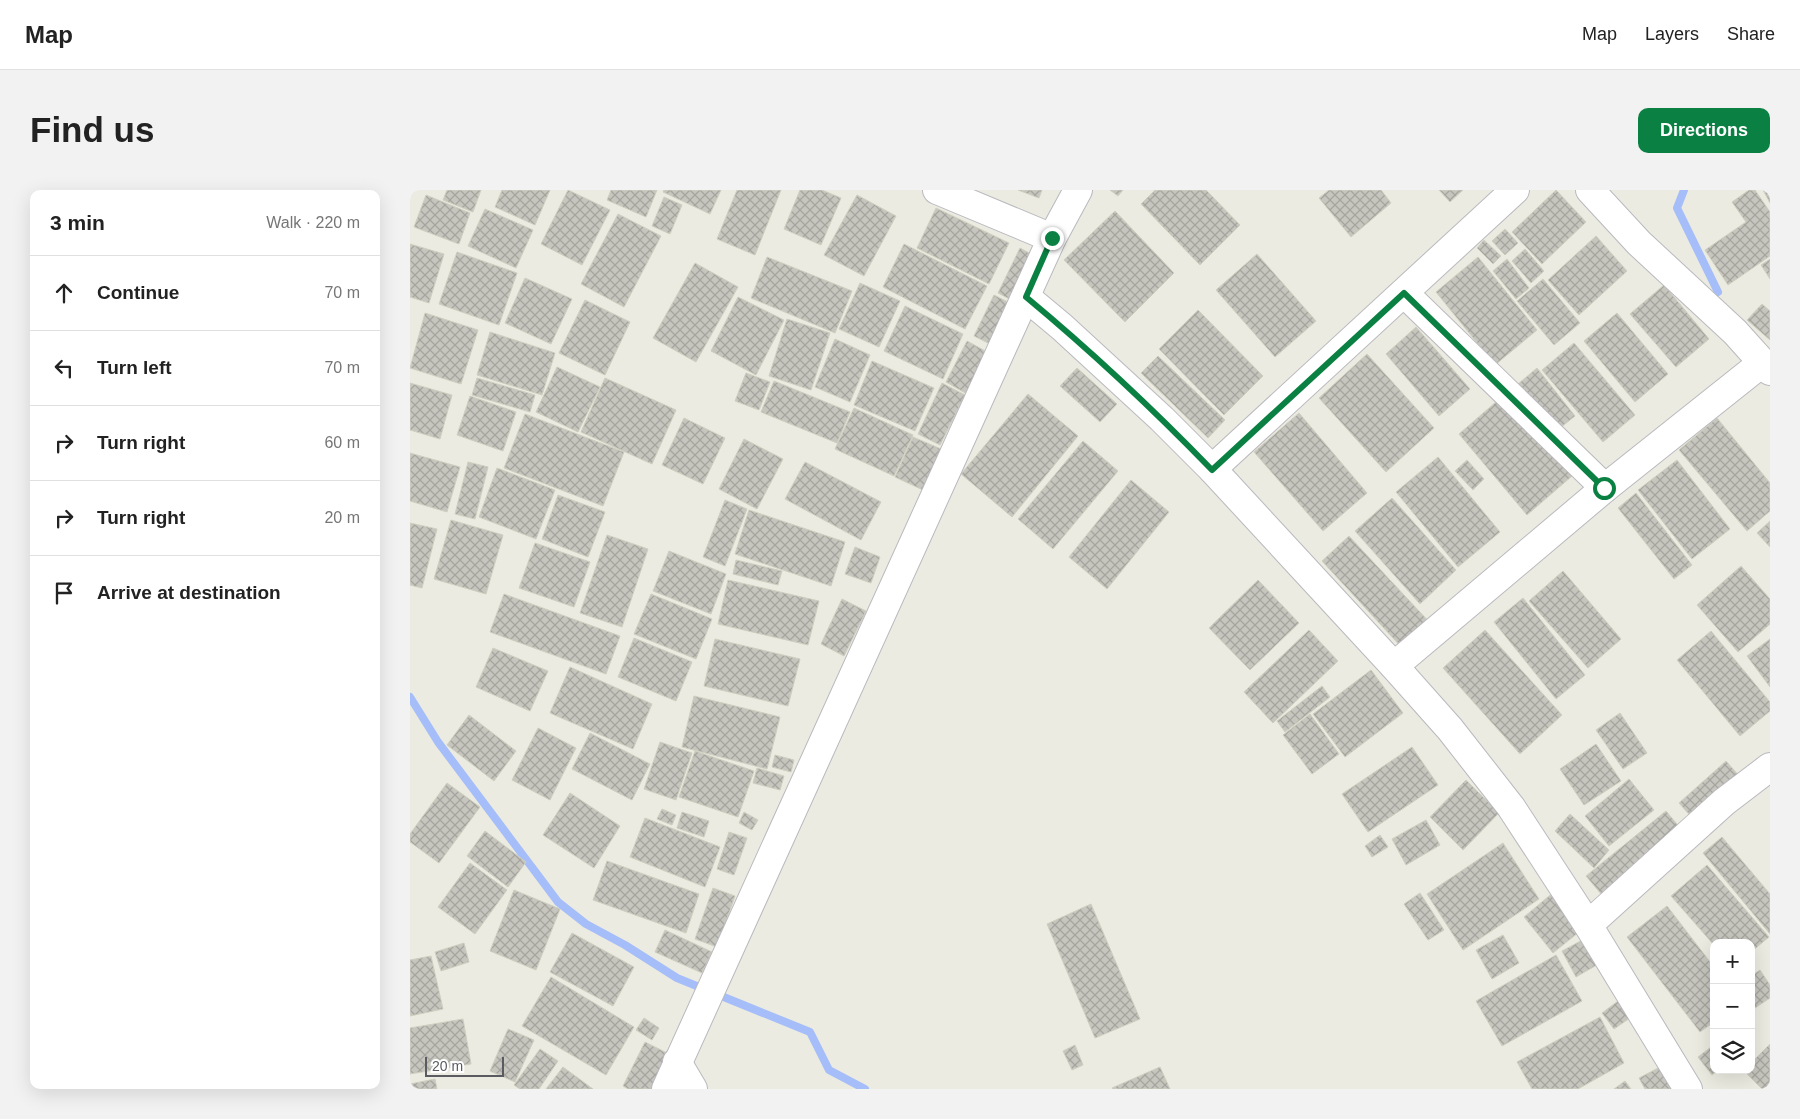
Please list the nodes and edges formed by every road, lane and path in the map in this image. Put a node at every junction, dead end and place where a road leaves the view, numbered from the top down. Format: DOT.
graph roads {
  1 [pos="938,190"];
  2 [pos="1078,190"];
  3 [pos="1515,190"];
  4 [pos="1590,190"];
  5 [pos="1052,238"];
  6 [pos="1404,293"];
  7 [pos="1026,297"];
  8 [pos="1766,367"];
  9 [pos="1212,470"];
  10 [pos="1604,488"];
  11 [pos="1394,666"];
  12 [pos="1770,767"];
  13 [pos="1588,925"];
  14 [pos="677,1062"];
  15 [pos="666,1089"];
  16 [pos="692,1089"];
  17 [pos="1688,1089"];
  1 -- 5 [label="street"];
  2 -- 5 [label="street"];
  3 -- 6 [label="street"];
  4 -- 8 [label="street"];
  5 -- 7 [label="street"];
  6 -- 9 [label="street"];
  6 -- 10 [label="street"];
  7 -- 9 [label="street"];
  7 -- 14 [label="street"];
  8 -- 10 [label="street"];
  9 -- 11 [label="street"];
  10 -- 11 [label="street"];
  11 -- 13 [label="street"];
  12 -- 13 [label="street"];
  13 -- 17 [label="street"];
  14 -- 15 [label="street"];
  14 -- 16 [label="street"];
}
